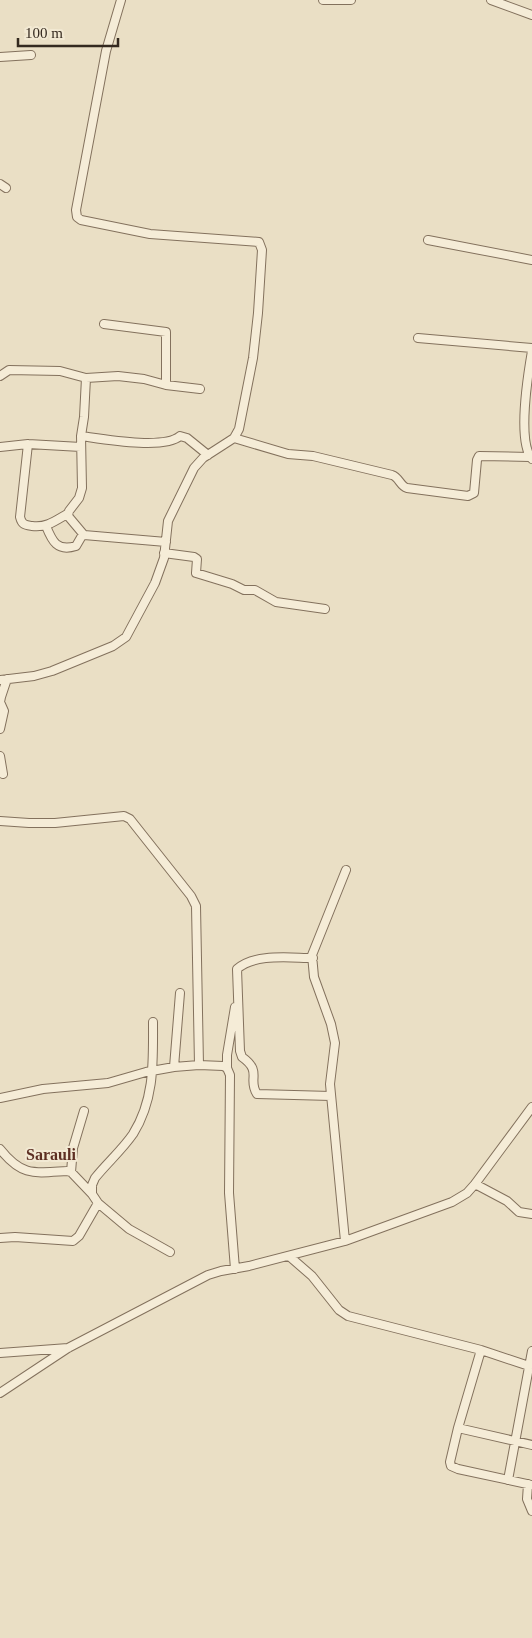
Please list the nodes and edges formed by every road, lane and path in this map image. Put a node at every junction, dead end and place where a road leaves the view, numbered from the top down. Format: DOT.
graph roads {
  1 [pos="121,0"];
  2 [pos="323,0"];
  3 [pos="351,0"];
  4 [pos="491,0"];
  5 [pos="532,15"];
  6 [pos="31,55"];
  7 [pos="0,57"];
  8 [pos="428,240"];
  9 [pos="532,260"];
  10 [pos="104,324"];
  11 [pos="418,338"];
  12 [pos="532,350"];
  13 [pos="0,376"];
  14 [pos="86,378"];
  15 [pos="166,385"];
  16 [pos="200,390"];
  17 [pos="81,436"];
  18 [pos="234,438"];
  19 [pos="28,444"];
  20 [pos="0,447"];
  21 [pos="81,447"];
  22 [pos="208,455"];
  23 [pos="531,459"];
  24 [pos="67,514"];
  25 [pos="46,526"];
  26 [pos="83,534"];
  27 [pos="166,542"];
  28 [pos="164,553"];
  29 [pos="325,609"];
  30 [pos="3,680"];
  31 [pos="0,729"];
  32 [pos="0,756"];
  33 [pos="3,774"];
  34 [pos="0,821"];
  35 [pos="346,870"];
  36 [pos="312,958"];
  37 [pos="180,993"];
  38 [pos="237,993"];
  39 [pos="153,1022"];
  40 [pos="199,1065"];
  41 [pos="174,1067"];
  42 [pos="227,1068"];
  43 [pos="153,1070"];
  44 [pos="332,1096"];
  45 [pos="0,1098"];
  46 [pos="532,1107"];
  47 [pos="84,1111"];
  48 [pos="0,1149"];
  49 [pos="71,1172"];
  50 [pos="475,1184"];
  51 [pos="92,1194"];
  52 [pos="98,1203"];
  53 [pos="532,1214"];
  54 [pos="0,1238"];
  55 [pos="345,1241"];
  56 [pos="170,1252"];
  57 [pos="289,1256"];
  58 [pos="235,1269"];
  59 [pos="68,1348"];
  60 [pos="481,1350"];
  61 [pos="532,1351"];
  62 [pos="0,1353"];
  63 [pos="529,1366"];
  64 [pos="0,1393"];
  65 [pos="458,1428"];
  66 [pos="516,1442"];
  67 [pos="532,1445"];
  68 [pos="508,1480"];
  69 [pos="530,1484"];
  70 [pos="532,1511"];
  1 -- 18 [label="street"];
  2 -- 3 [label="street"];
  4 -- 5 [label="street"];
  6 -- 7 [label="street"];
  8 -- 9 [label="street"];
  10 -- 15 [label="street"];
  11 -- 12 [label="street"];
  12 -- 23 [label="street"];
  13 -- 14 [label="street"];
  14 -- 15 [label="street"];
  14 -- 17 [label="street"];
  15 -- 16 [label="street"];
  17 -- 21 [label="street"];
  17 -- 22 [label="street"];
  18 -- 22 [label="street"];
  18 -- 23 [label="street"];
  19 -- 20 [label="street"];
  19 -- 21 [label="street"];
  19 -- 25 [label="street"];
  21 -- 24 [label="street"];
  22 -- 27 [label="street"];
  24 -- 25 [label="street"];
  24 -- 26 [label="street"];
  25 -- 26 [label="street"];
  26 -- 27 [label="street"];
  27 -- 28 [label="street"];
  28 -- 29 [label="street"];
  28 -- 30 [label="street"];
  30 -- 31 [label="street"];
  32 -- 33 [label="street"];
  34 -- 40 [label="street"];
  35 -- 36 [label="street"];
  36 -- 38 [label="street"];
  36 -- 44 [label="street"];
  37 -- 41 [label="street"];
  38 -- 42 [label="street"];
  38 -- 44 [label="street"];
  39 -- 43 [label="street"];
  40 -- 41 [label="street"];
  40 -- 42 [label="street"];
  41 -- 43 [label="street"];
  42 -- 58 [label="street"];
  43 -- 45 [label="street"];
  43 -- 51 [label="street"];
  44 -- 55 [label="street"];
  46 -- 50 [label="street"];
  47 -- 49 [label="street"];
  48 -- 49 [label="street"];
  49 -- 51 [label="street"];
  50 -- 53 [label="street"];
  50 -- 55 [label="street"];
  51 -- 52 [label="street"];
  52 -- 54 [label="street"];
  52 -- 56 [label="street"];
  55 -- 57 [label="street"];
  57 -- 58 [label="street"];
  57 -- 60 [label="street"];
  58 -- 59 [label="street"];
  59 -- 62 [label="street"];
  59 -- 64 [label="street"];
  60 -- 63 [label="street"];
  60 -- 65 [label="street"];
  61 -- 63 [label="street"];
  63 -- 66 [label="street"];
  65 -- 66 [label="street"];
  65 -- 68 [label="street"];
  66 -- 67 [label="street"];
  66 -- 68 [label="street"];
  68 -- 69 [label="street"];
  69 -- 70 [label="street"];
}
